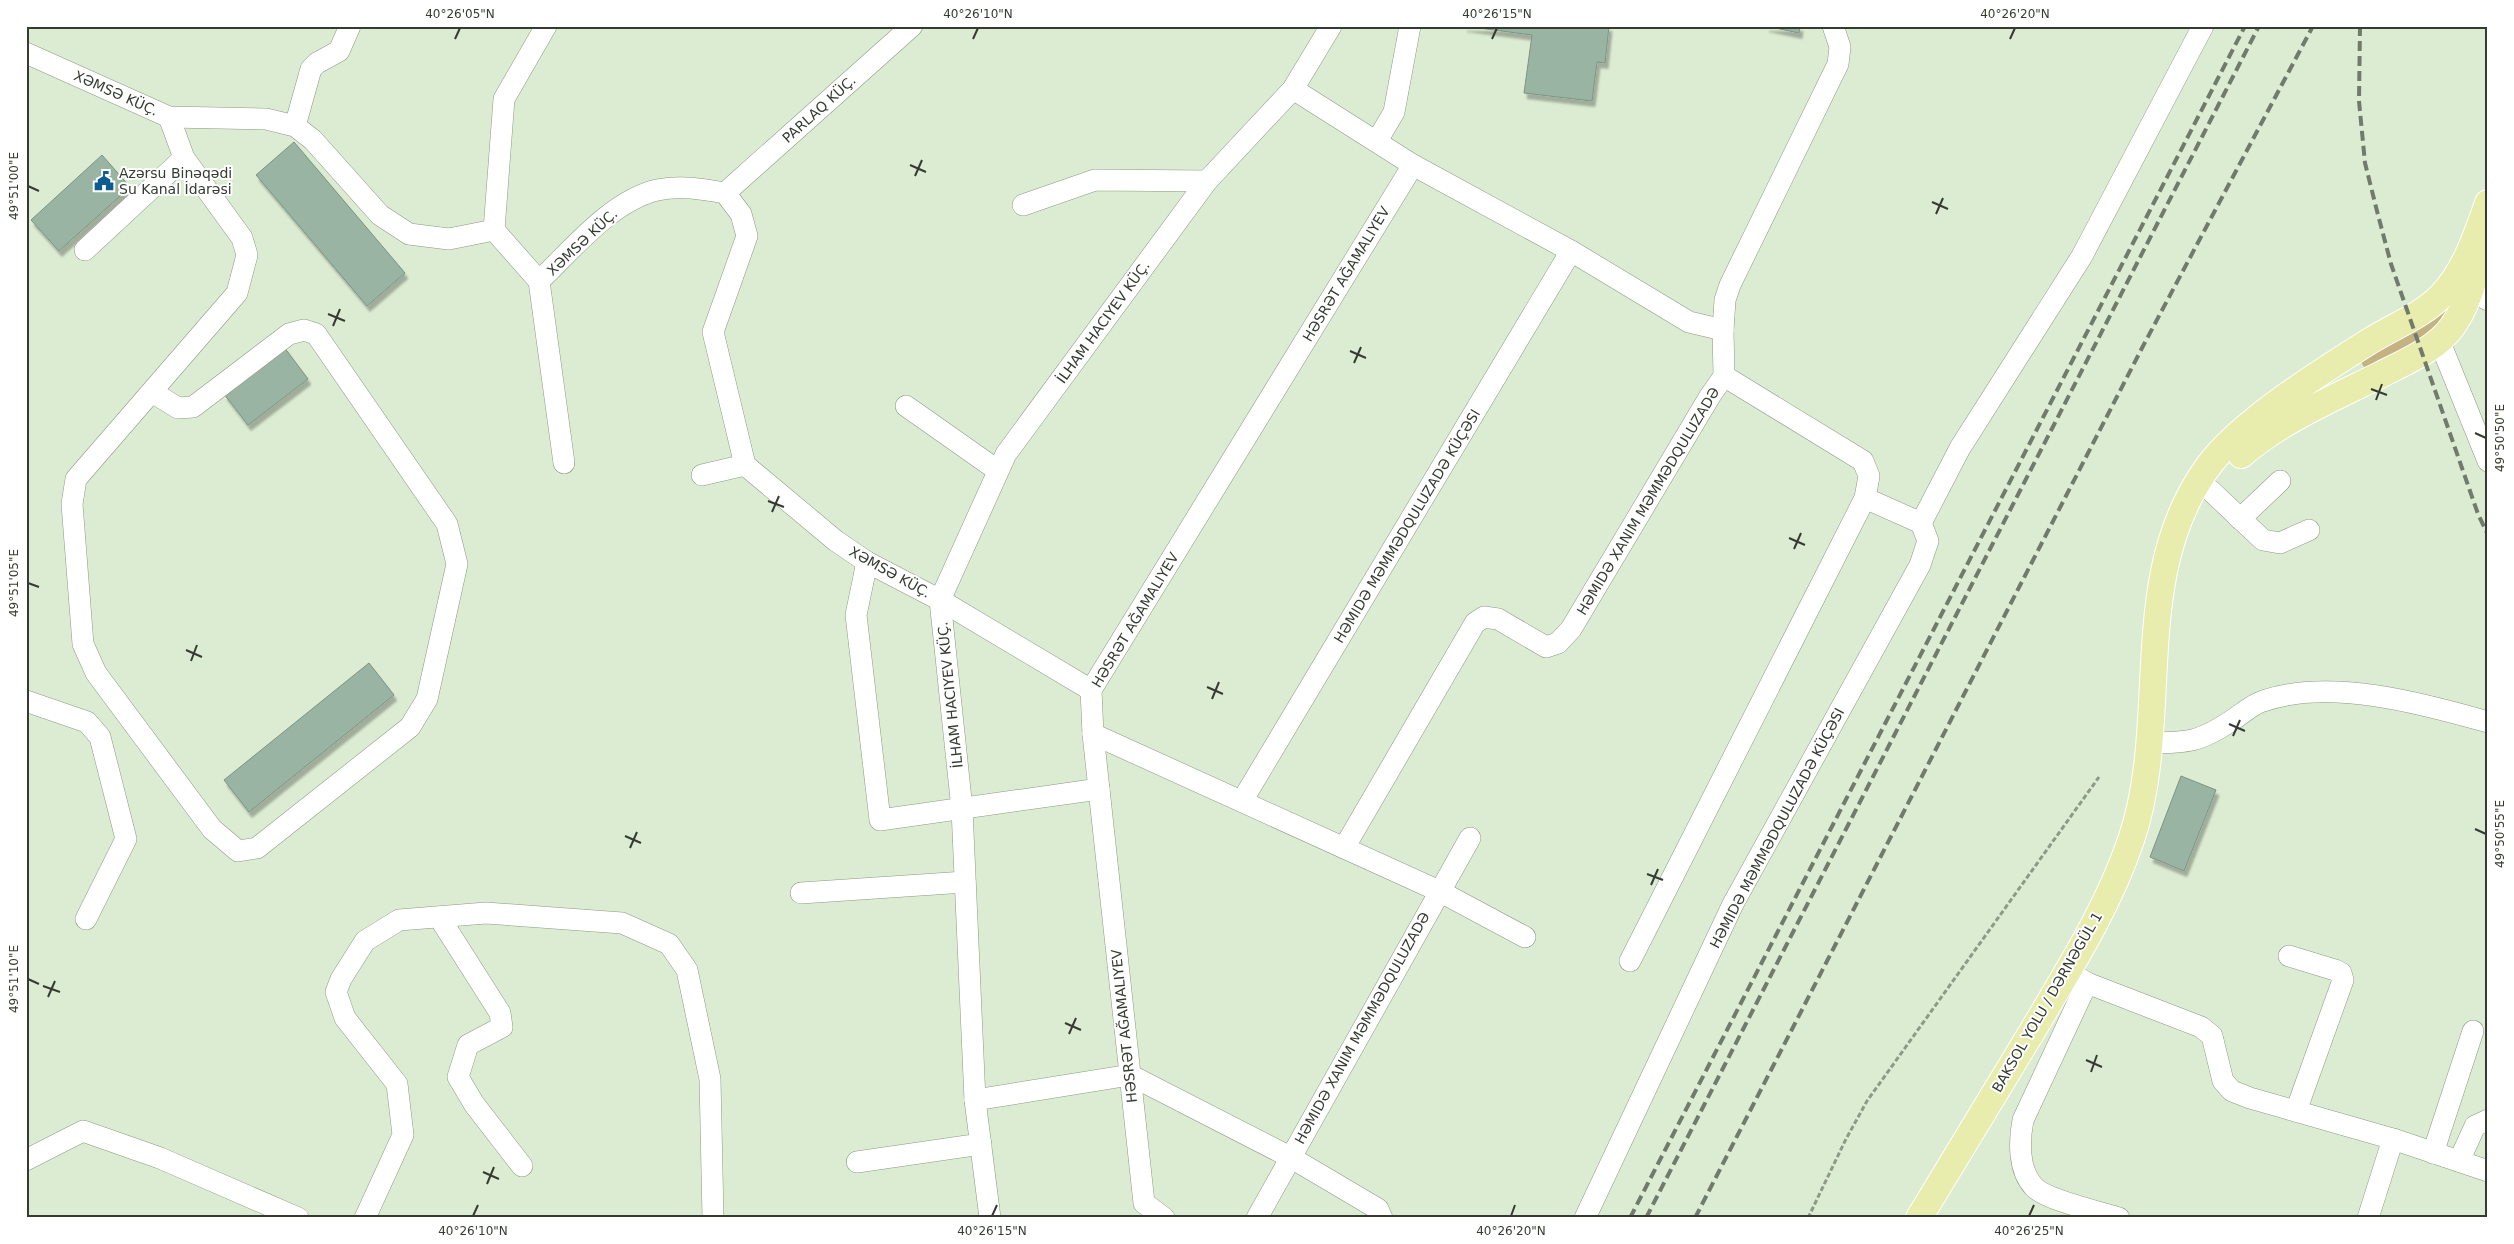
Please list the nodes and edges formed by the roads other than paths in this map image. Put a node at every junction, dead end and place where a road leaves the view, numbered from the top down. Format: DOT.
graph roads {
  1 [pos="350,26"];
  2 [pos="546,26"];
  3 [pos="912,26"];
  4 [pos="1330,26"];
  5 [pos="1410,26"];
  6 [pos="1833,26"];
  7 [pos="2203,26"];
  8 [pos="26,54"];
  9 [pos="1293,89"];
  10 [pos="169,117"];
  11 [pos="295,126"];
  12 [pos="1377,141"];
  13 [pos="184,158"];
  14 [pos="1413,165"];
  15 [pos="1207,181"];
  16 [pos="725,193"];
  17 [pos="2488,203"];
  18 [pos="1023,205"];
  19 [pos="2488,228"];
  20 [pos="494,230"];
  21 [pos="86,250"];
  22 [pos="1571,251"];
  23 [pos="539,281"];
  24 [pos="2479,295"];
  25 [pos="1723,330"];
  26 [pos="2439,340"];
  27 [pos="2370,341"];
  28 [pos="2386,372"];
  29 [pos="1724,376"];
  30 [pos="152,392"];
  31 [pos="906,406"];
  32 [pos="2488,462"];
  33 [pos="564,463"];
  34 [pos="745,465"];
  35 [pos="997,470"];
  36 [pos="702,475"];
  37 [pos="2280,481"];
  38 [pos="2210,490"];
  39 [pos="1865,498"];
  40 [pos="2240,519"];
  41 [pos="1920,523"];
  42 [pos="2309,530"];
  43 [pos="2168,557"];
  44 [pos="867,562"];
  45 [pos="940,600"];
  46 [pos="1091,690"];
  47 [pos="28,707"];
  48 [pos="2488,722"];
  49 [pos="1093,734"];
  50 [pos="2148,743"];
  51 [pos="1099,789"];
  52 [pos="1242,802"];
  53 [pos="962,809"];
  54 [pos="1470,838"];
  55 [pos="1344,848"];
  56 [pos="965,882"];
  57 [pos="1439,891"];
  58 [pos="801,893"];
  59 [pos="439,917"];
  60 [pos="86,919"];
  61 [pos="1525,937"];
  62 [pos="2289,956"];
  63 [pos="1630,961"];
  64 [pos="2078,977"];
  65 [pos="2473,1031"];
  66 [pos="1130,1075"];
  67 [pos="975,1100"];
  68 [pos="2296,1111"];
  69 [pos="2488,1120"];
  70 [pos="2393,1139"];
  71 [pos="981,1144"];
  72 [pos="2433,1153"];
  73 [pos="1290,1157"];
  74 [pos="26,1160"];
  75 [pos="857,1162"];
  76 [pos="2459,1162"];
  77 [pos="522,1166"];
  78 [pos="2488,1171"];
  79 [pos="298,1218"];
  80 [pos="365,1218"];
  81 [pos="713,1218"];
  82 [pos="990,1218"];
  83 [pos="1164,1218"];
  84 [pos="1257,1218"];
  85 [pos="1382,1218"];
  86 [pos="1585,1218"];
  87 [pos="1919,1218"];
  88 [pos="2119,1218"];
  89 [pos="2368,1218"];
  1 -- 11 [label="street"];
  2 -- 20 [label="street"];
  3 -- 16 [label="street, PARLAQ KÜÇ."];
  4 -- 9 [label="street"];
  5 -- 12 [label="street"];
  6 -- 25 [label="street"];
  7 -- 41 [label="street"];
  8 -- 10 [label="street, XƏMSƏ KÜÇ."];
  9 -- 12 [label="street"];
  9 -- 15 [label="street"];
  10 -- 11 [label="street, XƏMSƏ KÜÇ."];
  10 -- 13 [label="street"];
  11 -- 20 [label="street, XƏMSƏ KÜÇ."];
  12 -- 14 [label="street"];
  13 -- 21 [label="street"];
  13 -- 30 [label="street"];
  14 -- 22 [label="street"];
  14 -- 46 [label="street"];
  15 -- 18 [label="street"];
  15 -- 35 [label="street"];
  16 -- 23 [label="street, XƏMSƏ KÜÇ."];
  16 -- 34 [label="street"];
  17 -- 27 [label="main road"];
  19 -- 24 [label="main road"];
  20 -- 23 [label="street, XƏMSƏ KÜÇ."];
  22 -- 25 [label="street"];
  22 -- 52 [label="street, HƏMIDƏ MƏMMƏDQULUZADƏ KÜÇƏSI"];
  23 -- 33 [label="street"];
  24 -- 26 [label="main road"];
  25 -- 29 [label="street"];
  26 -- 28 [label="main road"];
  26 -- 32 [label="street"];
  27 -- 28 [label="main road"];
  27 -- 43 [label="main road"];
  28 -- 38 [label="main road"];
  29 -- 39 [label="street"];
  29 -- 55 [label="street"];
  30 -- 30 [label="street"];
  31 -- 35 [label="street"];
  34 -- 36 [label="street"];
  34 -- 44 [label="street, XƏMSƏ KÜÇ."];
  35 -- 45 [label="street"];
  37 -- 40 [label="street"];
  38 -- 40 [label="street"];
  38 -- 43 [label="main road"];
  39 -- 41 [label="street"];
  39 -- 63 [label="street"];
  40 -- 42 [label="street"];
  41 -- 86 [label="street, HƏMIDƏ MƏMMƏDQULUZADƏ KÜÇƏSI"];
  43 -- 50 [label="main road, BAKSOL YOLU / DƏRNƏGÜL 1"];
  44 -- 45 [label="street, XƏMSƏ KÜÇ."];
  44 -- 53 [label="street"];
  45 -- 46 [label="street, XƏMSƏ KÜÇ."];
  45 -- 53 [label="street"];
  46 -- 49 [label="street"];
  47 -- 60 [label="street"];
  48 -- 50 [label="street"];
  49 -- 51 [label="street"];
  49 -- 52 [label="street"];
  50 -- 64 [label="main road, BAKSOL YOLU / DƏRNƏGÜL 1"];
  51 -- 53 [label="street"];
  51 -- 66 [label="street"];
  52 -- 55 [label="street"];
  53 -- 56 [label="street"];
  54 -- 57 [label="street"];
  55 -- 57 [label="street"];
  56 -- 58 [label="street"];
  56 -- 67 [label="street"];
  57 -- 61 [label="street"];
  57 -- 73 [label="street"];
  59 -- 77 [label="street"];
  59 -- 80 [label="street"];
  59 -- 81 [label="street"];
  62 -- 68 [label="street"];
  64 -- 68 [label="street"];
  64 -- 87 [label="main road, BAKSOL YOLU / DƏRNƏGÜL 1"];
  64 -- 88 [label="street"];
  65 -- 72 [label="street"];
  66 -- 67 [label="street"];
  66 -- 73 [label="street"];
  66 -- 83 [label="street"];
  67 -- 71 [label="street"];
  68 -- 70 [label="street"];
  69 -- 76 [label="street"];
  70 -- 72 [label="street"];
  70 -- 89 [label="street"];
  71 -- 75 [label="street"];
  71 -- 82 [label="street"];
  72 -- 76 [label="street"];
  73 -- 84 [label="street"];
  73 -- 85 [label="street"];
  74 -- 79 [label="street"];
  76 -- 78 [label="street"];
}
